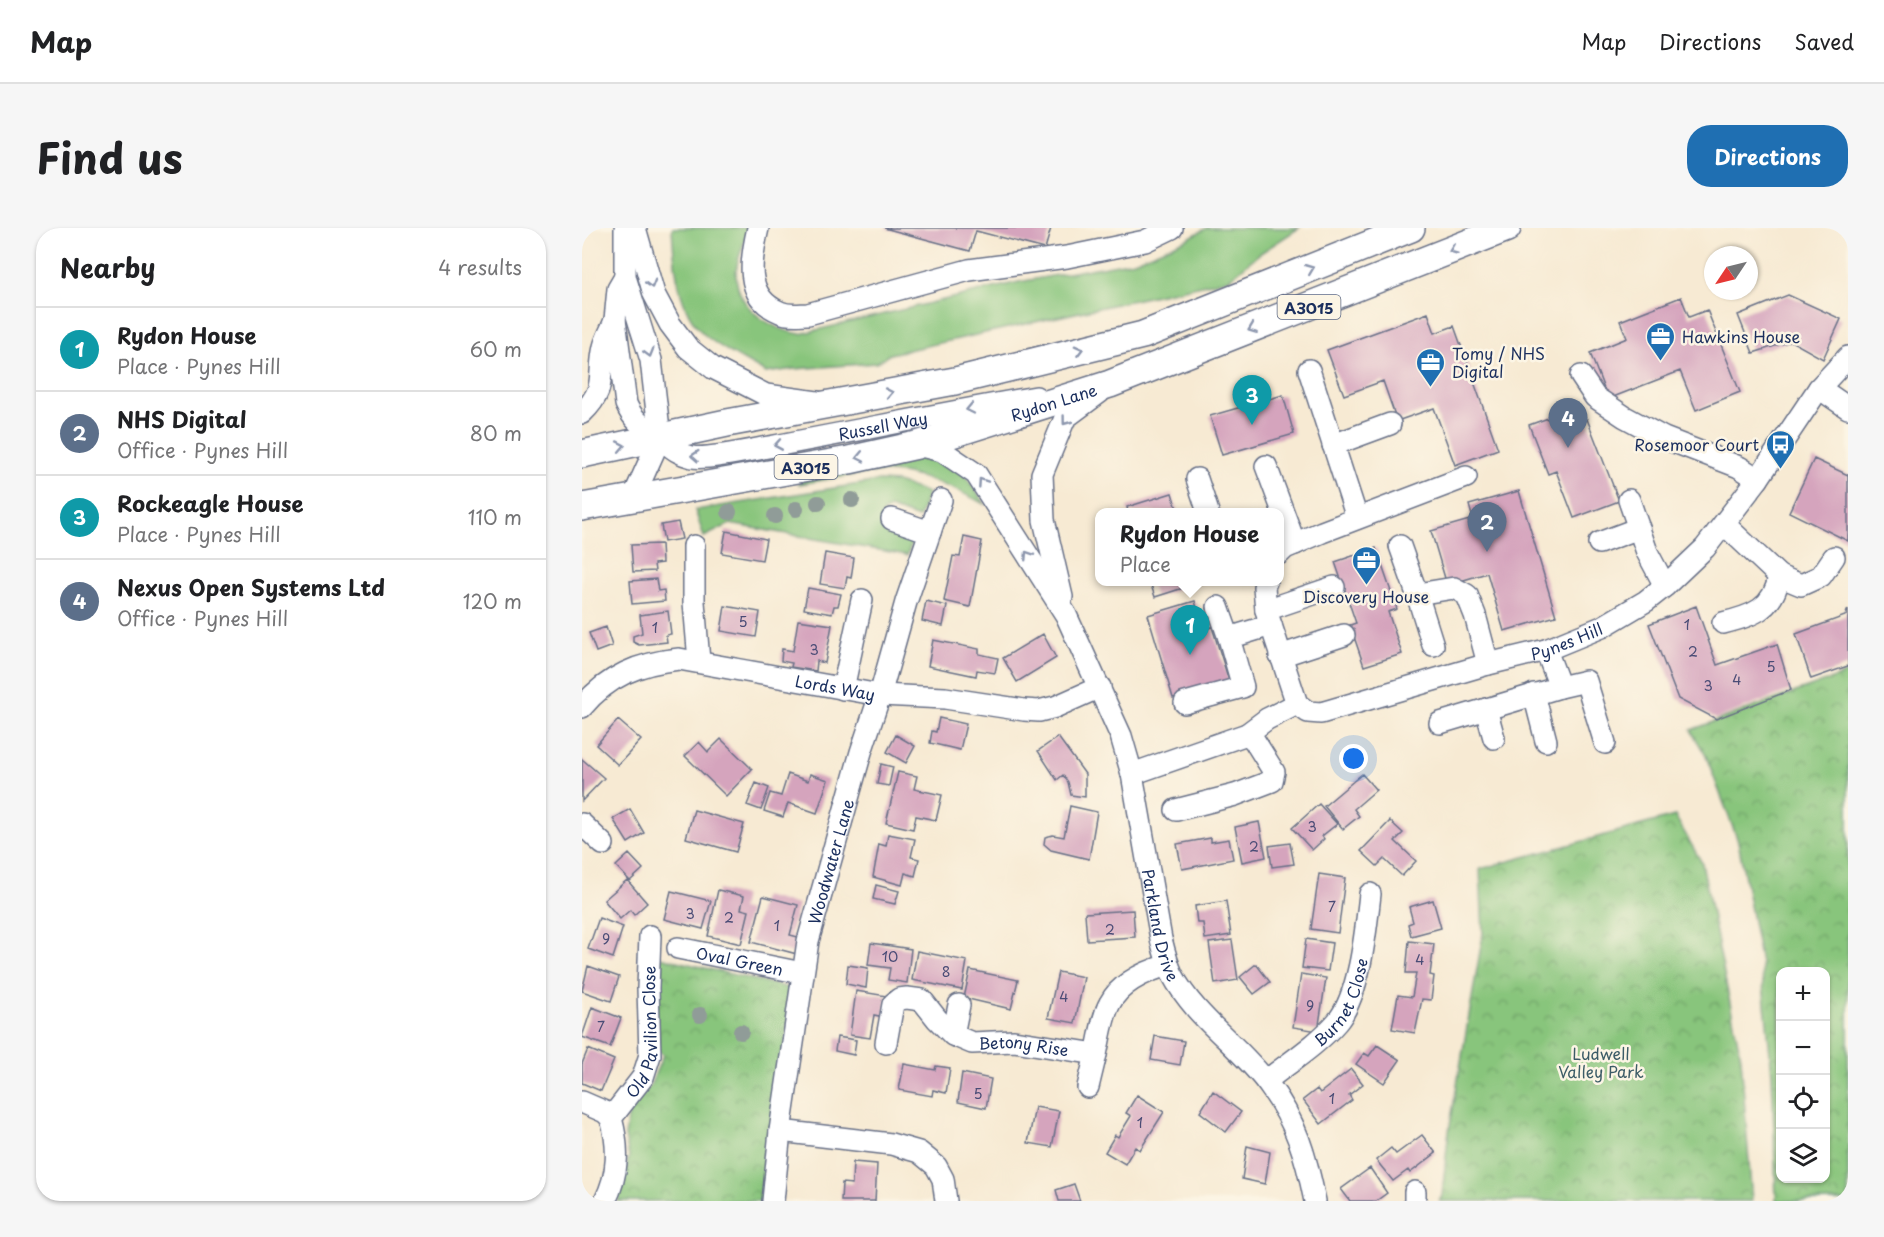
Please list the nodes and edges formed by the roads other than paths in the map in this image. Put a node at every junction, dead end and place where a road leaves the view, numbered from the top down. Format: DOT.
graph roads {
  1 [pos="625,228"];
  2 [pos="635,228"];
  3 [pos="758,228"];
  4 [pos="1172,228"];
  5 [pos="1411,228"];
  6 [pos="1507,228"];
  7 [pos="626,277"];
  8 [pos="615,320"];
  9 [pos="1848,357"];
  10 [pos="1309,370"];
  11 [pos="1581,376"];
  12 [pos="1110,384"];
  13 [pos="1819,388"];
  14 [pos="832,404"];
  15 [pos="1848,408"];
  16 [pos="582,413"];
  17 [pos="1390,424"];
  18 [pos="660,438"];
  19 [pos="917,445"];
  20 [pos="1334,445"];
  21 [pos="582,454"];
  22 [pos="1266,466"];
  23 [pos="1466,477"];
  24 [pos="1197,479"];
  25 [pos="1758,479"];
  26 [pos="634,496"];
  27 [pos="941,500"];
  28 [pos="1629,500"];
  29 [pos="582,507"];
  30 [pos="1206,508"];
  31 [pos="1277,508"];
  32 [pos="1357,518"];
  33 [pos="892,519"];
  34 [pos="1724,524"];
  35 [pos="1639,528"];
  36 [pos="930,532"];
  37 [pos="1284,534"];
  38 [pos="1599,543"];
  39 [pos="694,546"];
  40 [pos="1400,546"];
  41 [pos="1288,549"];
  42 [pos="1834,557"];
  43 [pos="1779,576"];
  44 [pos="1264,586"];
  45 [pos="1665,586"];
  46 [pos="1334,587"];
  47 [pos="1417,594"];
  48 [pos="862,600"];
  49 [pos="1218,607"];
  50 [pos="1066,615"];
  51 [pos="1268,618"];
  52 [pos="1723,622"];
  53 [pos="1344,635"];
  54 [pos="1229,638"];
  55 [pos="1432,645"];
  56 [pos="1546,650"];
  57 [pos="1280,656"];
  58 [pos="699,661"];
  59 [pos="1488,664"];
  60 [pos="1100,687"];
  61 [pos="1560,687"];
  62 [pos="843,689"];
  63 [pos="1534,694"];
  64 [pos="880,695"];
  65 [pos="1185,703"];
  66 [pos="1297,704"];
  67 [pos="582,707"];
  68 [pos="1486,709"];
  69 [pos="1440,723"];
  70 [pos="1247,734"];
  71 [pos="1494,738"];
  72 [pos="1546,741"];
  73 [pos="1605,743"];
  74 [pos="1132,774"];
  75 [pos="1176,810"];
  76 [pos="582,824"];
  77 [pos="603,844"];
  78 [pos="1370,894"];
  79 [pos="650,936"];
  80 [pos="678,948"];
  81 [pos="1168,964"];
  82 [pos="802,973"];
  83 [pos="959,1005"];
  84 [pos="954,1035"];
  85 [pos="886,1043"];
  86 [pos="1096,1054"];
  87 [pos="1266,1081"];
  88 [pos="1088,1087"];
  89 [pos="582,1102"];
  90 [pos="611,1118"];
  91 [pos="780,1131"];
  92 [pos="605,1201"];
  93 [pos="773,1201"];
  94 [pos="946,1201"];
  95 [pos="1315,1201"];
  1 -- 7 [label="street, Russell Way"];
  2 -- 14 [label="street, Russell Way, one-way"];
  3 -- 4 [label="street"];
  14 -- 5 [label="main road, A3015, one-way"];
  6 -- 12 [label="main road, Rydon Lane / A3015, one-way"];
  7 -- 8 [label="street, Russell Way"];
  7 -- 18 [label="street, Russell Way, one-way"];
  8 -- 16 [label="street, Russell Way"];
  8 -- 18 [label="street, Russell Way"];
  9 -- 13 [label="street, Pynes Hill"];
  10 -- 20 [label="street"];
  11 -- 25 [label="street"];
  12 -- 18 [label="street, Russell Way / A3015, one-way"];
  12 -- 19 [label="main road, Rydon Lane / A3015"];
  12 -- 50 [label="street, Parkland Drive, one-way"];
  13 -- 15 [label="street"];
  13 -- 25 [label="street, Pynes Hill"];
  14 -- 18 [label="main road, A3015"];
  17 -- 20 [label="street"];
  21 -- 18 [label="main road, A3015, one-way"];
  18 -- 26 [label="street"];
  19 -- 26 [label="main road, Rydon Lane / A3015, one-way"];
  50 -- 19 [label="street, Parkland Drive, one-way"];
  20 -- 32 [label="street"];
  22 -- 31 [label="street"];
  23 -- 32 [label="street"];
  24 -- 30 [label="street"];
  25 -- 34 [label="street, Pynes Hill"];
  26 -- 29 [label="main road, Rydon Lane / A3015"];
  27 -- 36 [label="street, Woodwater Lane"];
  28 -- 35 [label="street"];
  32 -- 41 [label="street"];
  33 -- 36 [label="street"];
  34 -- 43 [label="street"];
  34 -- 45 [label="street, Pynes Hill"];
  35 -- 38 [label="street"];
  35 -- 45 [label="street"];
  36 -- 64 [label="street, Woodwater Lane"];
  37 -- 41 [label="street"];
  39 -- 58 [label="street"];
  40 -- 47 [label="street"];
  42 -- 43 [label="street"];
  43 -- 52 [label="street"];
  44 -- 51 [label="street"];
  45 -- 56 [label="street, Pynes Hill"];
  46 -- 51 [label="street"];
  47 -- 55 [label="street"];
  47 -- 59 [label="street"];
  48 -- 62 [label="street"];
  49 -- 54 [label="street"];
  50 -- 60 [label="street, Parkland Drive"];
  51 -- 54 [label="street"];
  51 -- 57 [label="street"];
  53 -- 57 [label="street"];
  54 -- 65 [label="street"];
  56 -- 59 [label="street, Pynes Hill"];
  56 -- 61 [label="street"];
  57 -- 66 [label="street"];
  58 -- 62 [label="street, Lords Way"];
  58 -- 67 [label="street, Lords Way"];
  59 -- 66 [label="street, Pynes Hill"];
  60 -- 64 [label="street, Lords Way"];
  60 -- 74 [label="street, Parkland Drive"];
  61 -- 63 [label="street"];
  61 -- 73 [label="street"];
  62 -- 64 [label="street, Lords Way"];
  63 -- 68 [label="street"];
  63 -- 72 [label="street"];
  64 -- 82 [label="street, Woodwater Lane"];
  66 -- 70 [label="street"];
  68 -- 69 [label="street"];
  68 -- 71 [label="street"];
  70 -- 74 [label="street"];
  70 -- 75 [label="street"];
  74 -- 81 [label="street, Parkland Drive"];
  76 -- 77 [label="street"];
  78 -- 87 [label="street, Burnet Close"];
  79 -- 90 [label="street, Old Pavilion Close"];
  80 -- 82 [label="street, Oval Green"];
  81 -- 86 [label="street"];
  81 -- 87 [label="street, Parkland Drive"];
  82 -- 91 [label="street, Woodwater Lane"];
  83 -- 84 [label="street"];
  84 -- 85 [label="street, Betony Rise"];
  84 -- 86 [label="street, Betony Rise"];
  86 -- 88 [label="street"];
  87 -- 95 [label="street, Parkland Drive"];
  89 -- 90 [label="street, Old Pavilion Close"];
  90 -- 92 [label="street, Old Pavilion Close"];
  91 -- 93 [label="street, Woodwater Lane"];
  91 -- 94 [label="street"];
}
